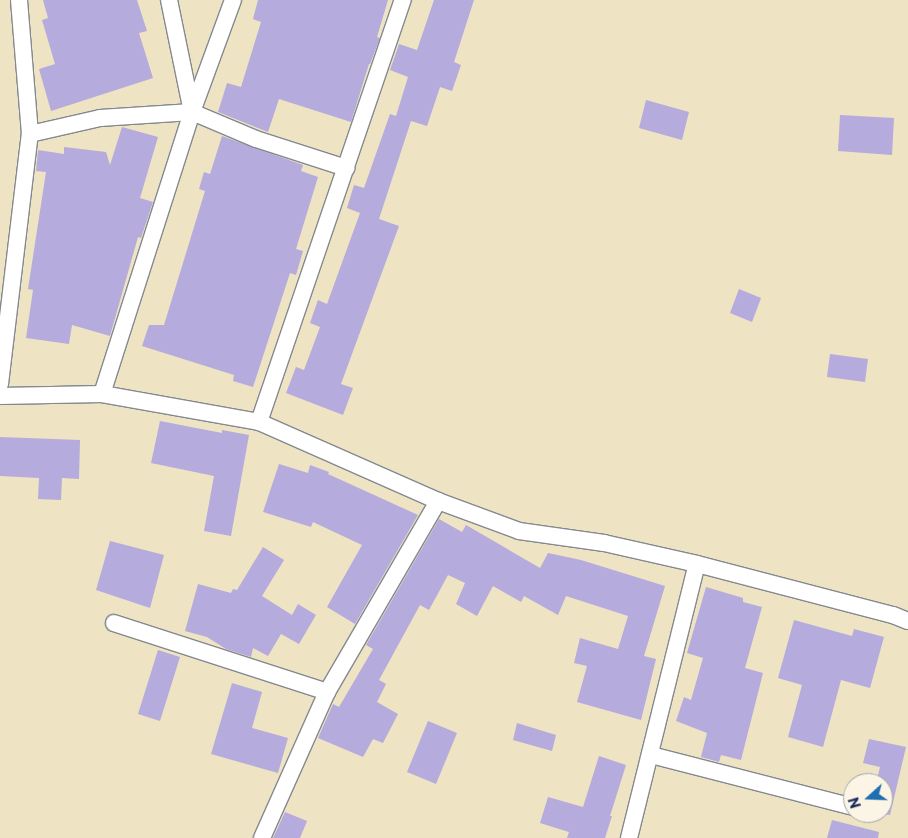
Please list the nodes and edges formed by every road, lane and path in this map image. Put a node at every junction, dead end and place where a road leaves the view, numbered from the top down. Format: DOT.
graph roads {
  1 [pos="19,0"];
  2 [pos="169,0"];
  3 [pos="233,0"];
  4 [pos="403,0"];
  5 [pos="192,112"];
  6 [pos="30,134"];
  7 [pos="346,168"];
  8 [pos="0,384"];
  9 [pos="102,394"];
  10 [pos="0,396"];
  11 [pos="259,422"];
  12 [pos="438,501"];
  13 [pos="697,564"];
  14 [pos="908,621"];
  15 [pos="114,623"];
  16 [pos="327,692"];
  17 [pos="652,755"];
  18 [pos="843,804"];
  19 [pos="262,838"];
  20 [pos="629,838"];
  1 -- 6 [label="street"];
  2 -- 5 [label="street"];
  3 -- 5 [label="street"];
  4 -- 7 [label="street"];
  5 -- 6 [label="street"];
  5 -- 7 [label="street"];
  5 -- 9 [label="street"];
  6 -- 8 [label="street"];
  7 -- 11 [label="street"];
  9 -- 10 [label="street"];
  9 -- 11 [label="street"];
  11 -- 12 [label="street"];
  12 -- 13 [label="street"];
  12 -- 16 [label="street"];
  13 -- 14 [label="street"];
  13 -- 17 [label="street"];
  15 -- 16 [label="street"];
  16 -- 19 [label="street"];
  17 -- 18 [label="street"];
  17 -- 20 [label="street"];
}
